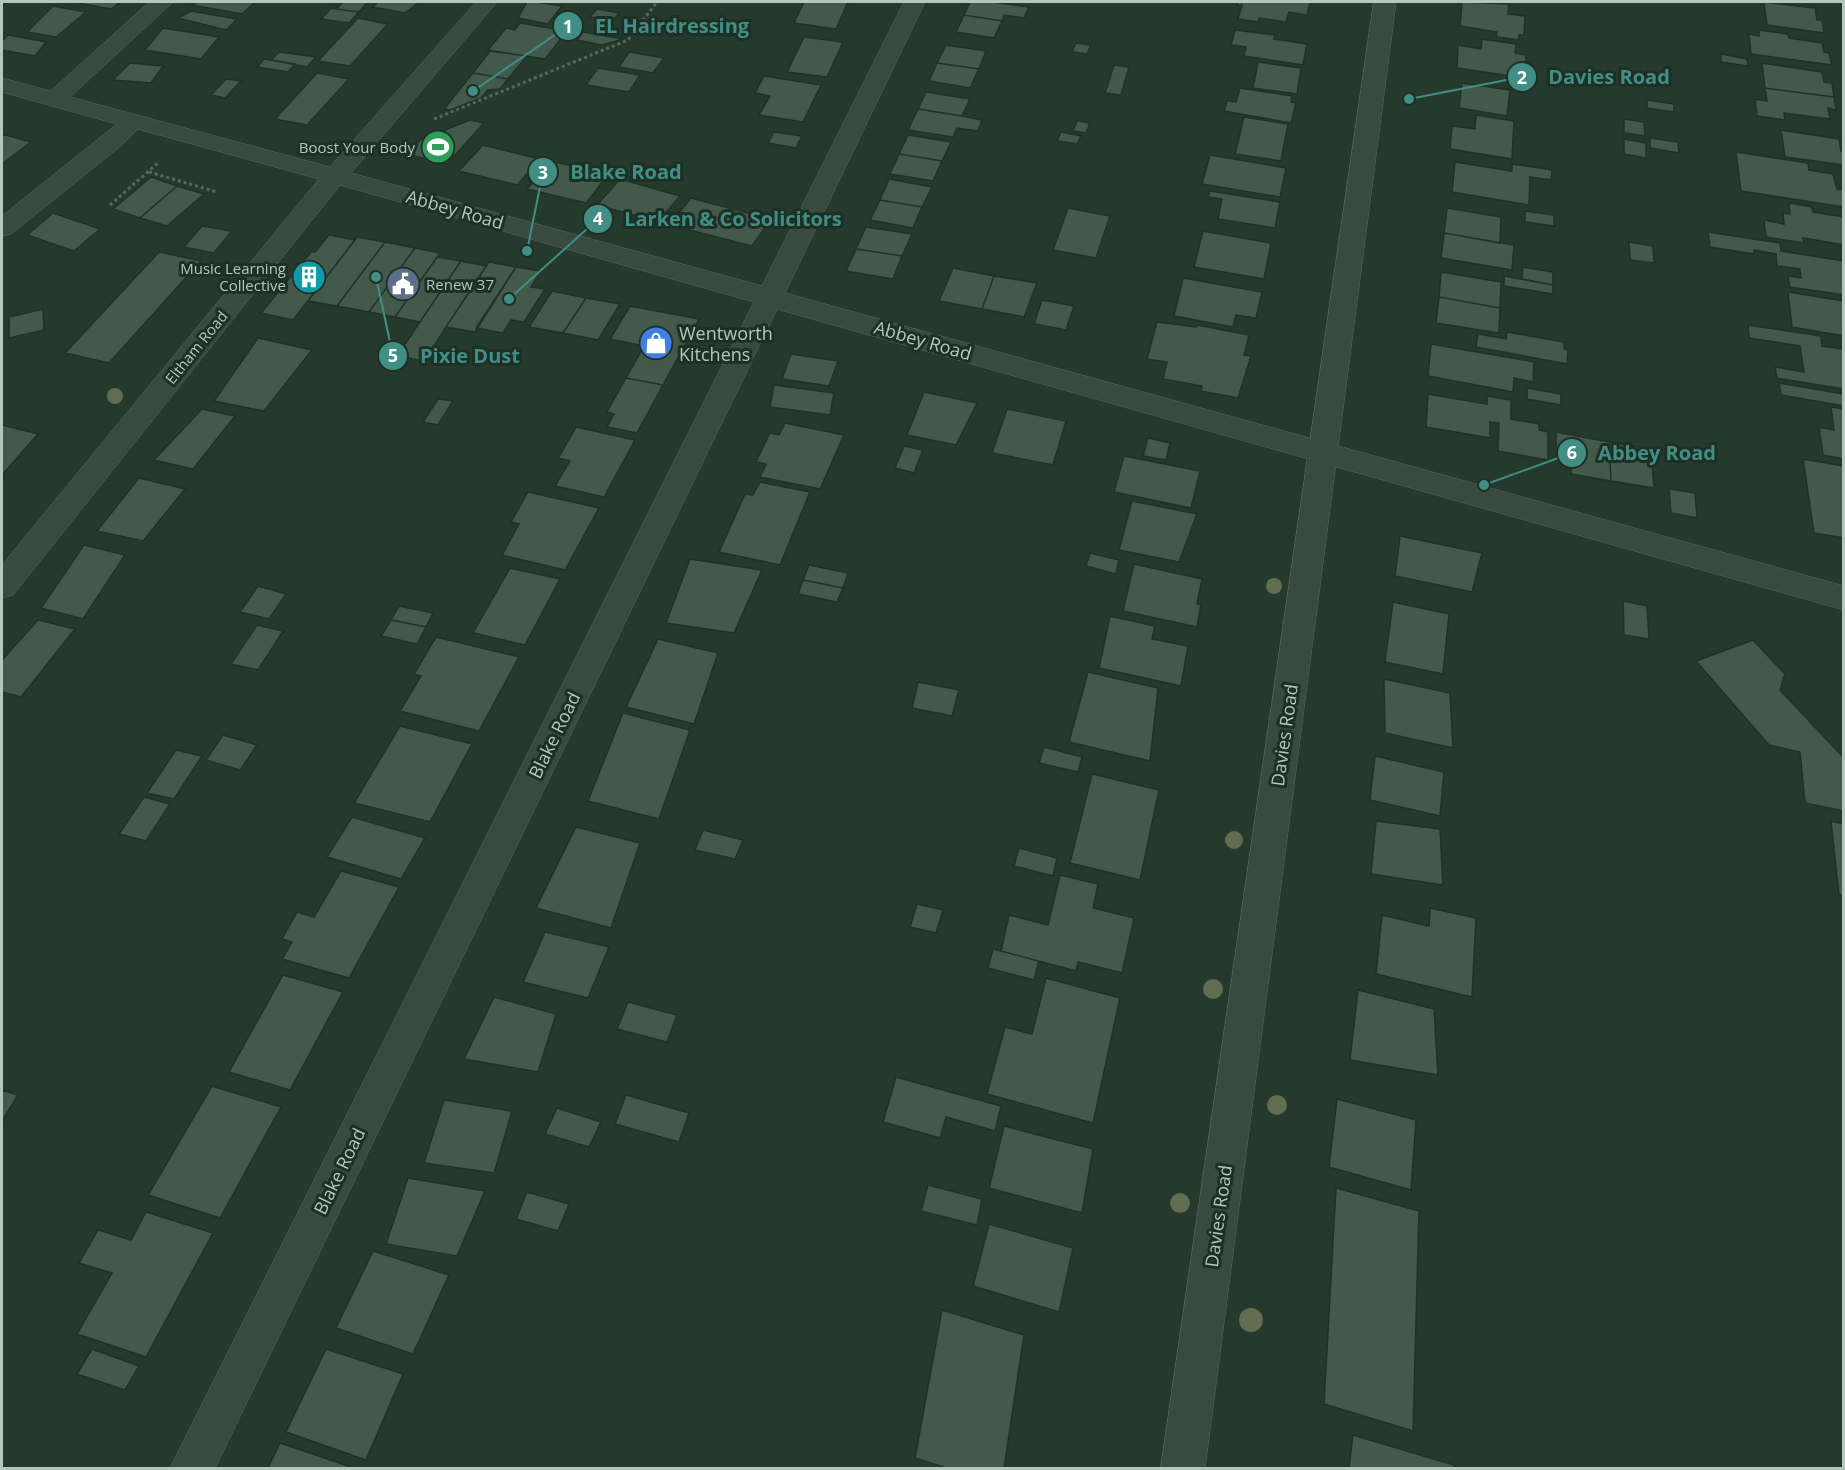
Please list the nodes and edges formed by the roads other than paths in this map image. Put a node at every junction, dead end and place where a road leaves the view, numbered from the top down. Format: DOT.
graph roads {
  1 [pos="162,2"];
  2 [pos="487,2"];
  3 [pos="915,2"];
  4 [pos="1385,2"];
  5 [pos="2,85"];
  6 [pos="54,99"];
  7 [pos="133,121"];
  8 [pos="335,176"];
  9 [pos="2,228"];
  10 [pos="770,297"];
  11 [pos="1323,452"];
  12 [pos="2,586"];
  13 [pos="1844,598"];
  14 [pos="192,1468"];
  15 [pos="1183,1468"];
  1 -- 6 [label="street"];
  2 -- 8 [label="street, Eltham Road"];
  3 -- 10 [label="street, Blake Road"];
  4 -- 11 [label="street, Davies Road"];
  5 -- 6 [label="street, Abbey Road"];
  6 -- 7 [label="street, Abbey Road"];
  7 -- 8 [label="street, Abbey Road"];
  7 -- 9 [label="street"];
  8 -- 10 [label="street, Abbey Road"];
  8 -- 12 [label="street, Eltham Road"];
  10 -- 11 [label="street, Abbey Road"];
  10 -- 14 [label="street, Blake Road"];
  11 -- 13 [label="street, Abbey Road"];
  11 -- 15 [label="street, Davies Road"];
}
